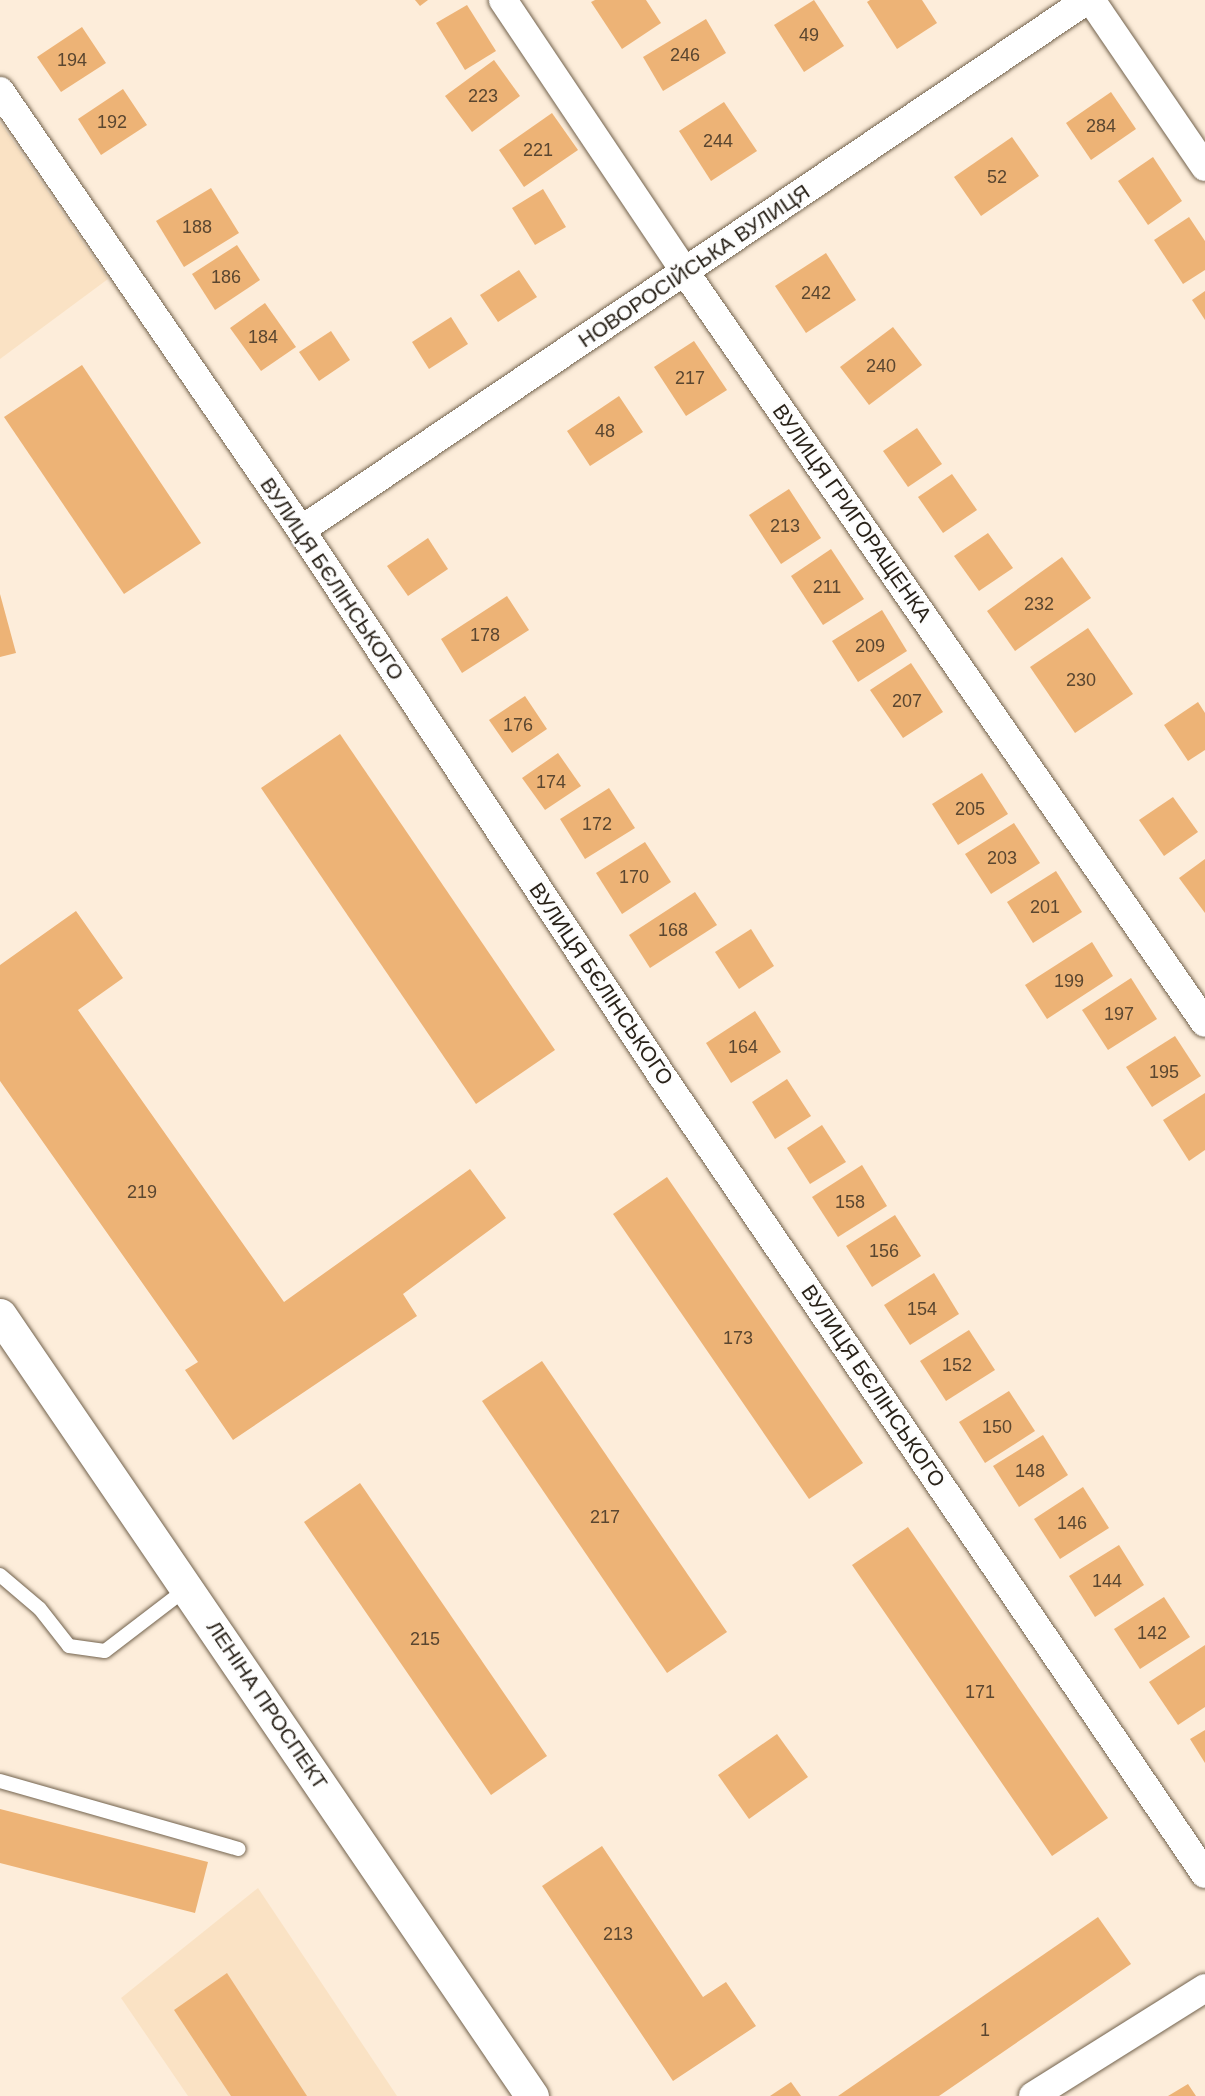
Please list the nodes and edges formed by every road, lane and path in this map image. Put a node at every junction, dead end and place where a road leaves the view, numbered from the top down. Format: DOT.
graph roads {
  1 [pos="503,0"];
  2 [pos="1089,0"];
  3 [pos="0,91"];
  4 [pos="1205,167"];
  5 [pos="685,272"];
  6 [pos="301,530"];
  7 [pos="1205,1023"];
  8 [pos="0,1315"];
  9 [pos="0,1575"];
  10 [pos="188,1588"];
  11 [pos="0,1781"];
  12 [pos="239,1849"];
  13 [pos="1205,1874"];
  14 [pos="1205,1988"];
  15 [pos="532,2096"];
  16 [pos="1034,2096"];
  1 -- 5 [label="street, ВУЛИЦЯ ГРИГОРАЩЕНКА"];
  2 -- 4 [label="street"];
  2 -- 5 [label="street, НОВОРОСІЙСЬКА ВУЛИЦЯ"];
  3 -- 6 [label="street, ВУЛИЦЯ БЄЛІНСЬКОГО"];
  5 -- 6 [label="street, НОВОРОСІЙСЬКА ВУЛИЦЯ"];
  5 -- 7 [label="street, ВУЛИЦЯ ГРИГОРАЩЕНКА"];
  6 -- 13 [label="street, ВУЛИЦЯ БЄЛІНСЬКОГО"];
  8 -- 10 [label="main road, ЛЕНІНА ПРОСПЕКТ"];
  9 -- 10 [label="lane"];
  10 -- 15 [label="main road, ЛЕНІНА ПРОСПЕКТ"];
  11 -- 12 [label="lane"];
  14 -- 16 [label="street"];
}
